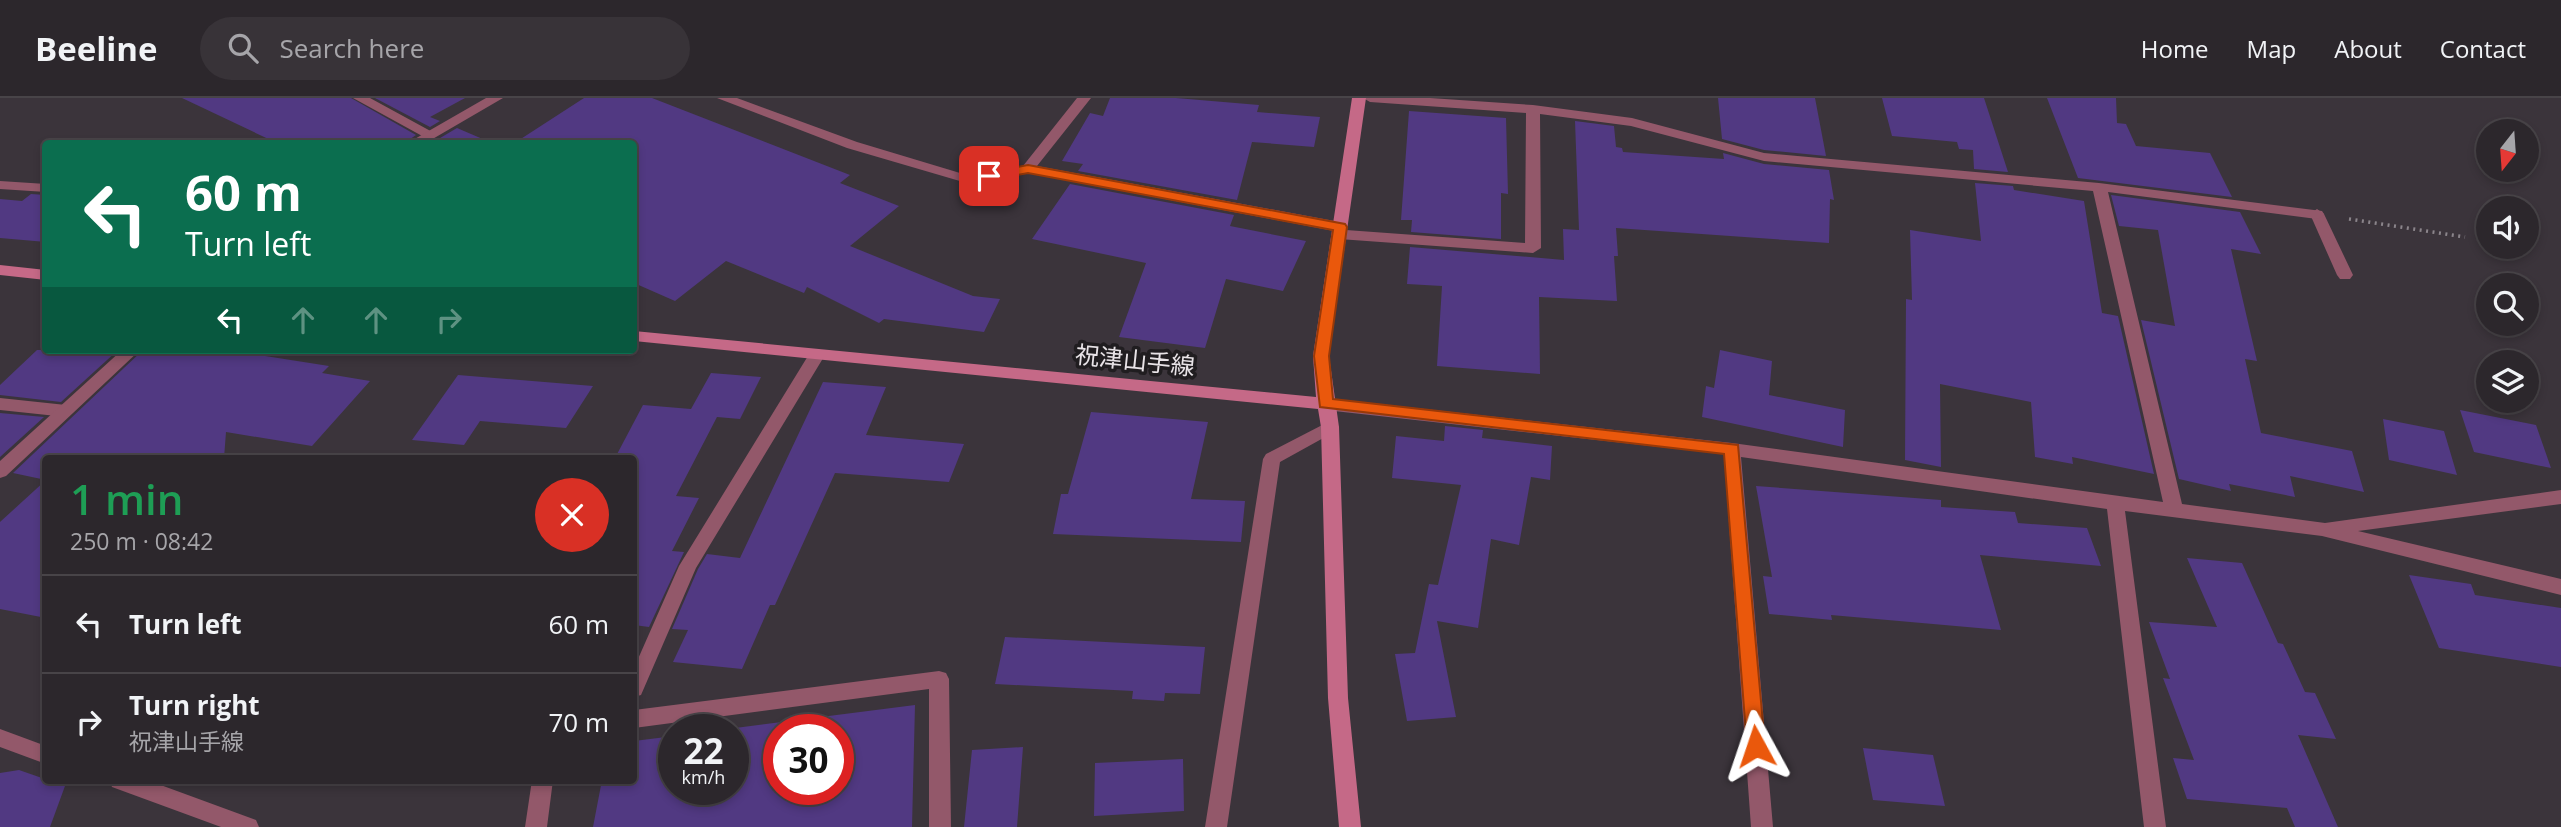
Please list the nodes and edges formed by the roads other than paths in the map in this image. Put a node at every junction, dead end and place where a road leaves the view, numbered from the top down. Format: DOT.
graph roads {
  1 [pos="360,98"];
  2 [pos="496,98"];
  3 [pos="724,98"];
  4 [pos="1084,98"];
  5 [pos="1359,98"];
  6 [pos="1370,98"];
  7 [pos="1533,109"];
  8 [pos="429,134"];
  9 [pos="419,140"];
  10 [pos="1028,169"];
  11 [pos="0,185"];
  12 [pos="2099,187"];
  13 [pos="42,188"];
  14 [pos="1340,230"];
  15 [pos="0,270"];
  16 [pos="42,275"];
  17 [pos="2345,275"];
  18 [pos="637,335"];
  19 [pos="128,354"];
  20 [pos="817,355"];
  21 [pos="0,404"];
  22 [pos="1325,404"];
  23 [pos="66,411"];
  24 [pos="1330,427"];
  25 [pos="1732,449"];
  26 [pos="4,465"];
  27 [pos="2561,497"];
  28 [pos="2115,503"];
  29 [pos="2174,510"];
  30 [pos="2322,529"];
  31 [pos="2561,586"];
  32 [pos="637,682"];
  33 [pos="637,719"];
  34 [pos="0,738"];
  35 [pos="42,754"];
  36 [pos="130,784"];
  37 [pos="542,784"];
  38 [pos="248,827"];
  39 [pos="536,827"];
  40 [pos="940,827"];
  41 [pos="1216,827"];
  42 [pos="1350,827"];
  43 [pos="1762,827"];
  44 [pos="2155,827"];
  1 -- 8 [label="street"];
  2 -- 8 [label="street"];
  3 -- 10 [label="street"];
  4 -- 10 [label="street"];
  5 -- 14 [label="street"];
  6 -- 7 [label="street"];
  7 -- 12 [label="street"];
  7 -- 14 [label="street"];
  8 -- 9 [label="street"];
  10 -- 14 [label="street"];
  11 -- 13 [label="street"];
  12 -- 17 [label="street"];
  12 -- 29 [label="street"];
  14 -- 22 [label="street"];
  15 -- 16 [label="street"];
  18 -- 20 [label="street, 祝津山手線"];
  19 -- 23 [label="street"];
  20 -- 22 [label="street, 祝津山手線"];
  20 -- 32 [label="street"];
  21 -- 23 [label="street"];
  22 -- 24 [label="street"];
  22 -- 25 [label="street"];
  23 -- 26 [label="street"];
  24 -- 41 [label="street"];
  24 -- 42 [label="street"];
  25 -- 28 [label="street"];
  25 -- 43 [label="street"];
  27 -- 30 [label="street"];
  28 -- 29 [label="street"];
  28 -- 44 [label="street"];
  29 -- 30 [label="street"];
  30 -- 31 [label="street"];
  33 -- 40 [label="street"];
  34 -- 35 [label="street"];
  36 -- 38 [label="street"];
  37 -- 39 [label="street"];
}
